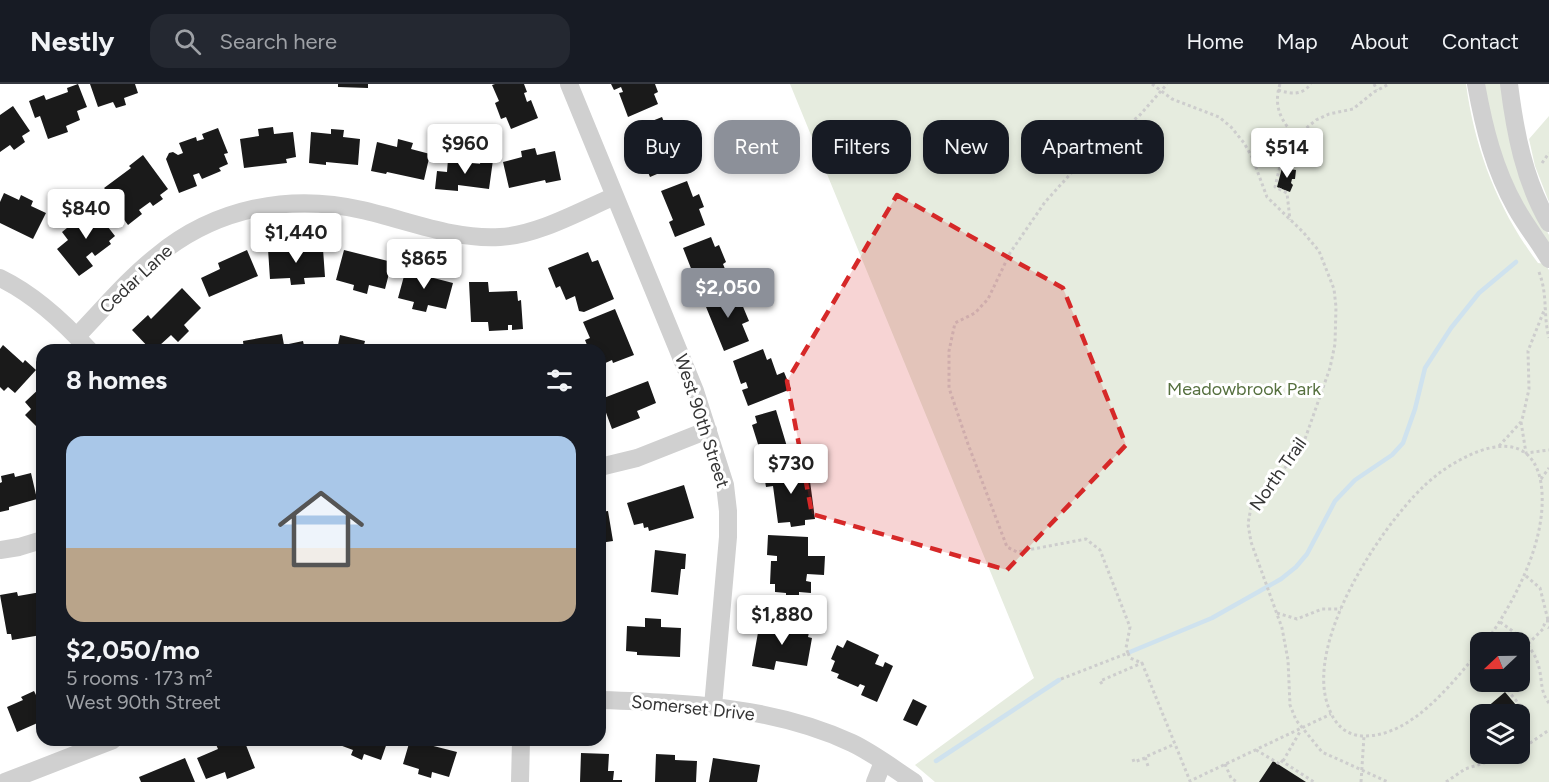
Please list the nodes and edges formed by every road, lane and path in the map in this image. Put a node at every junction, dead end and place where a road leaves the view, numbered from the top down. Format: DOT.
graph roads {
  1 [pos="569,84"];
  2 [pos="1152,84"];
  3 [pos="1167,84"];
  4 [pos="1280,84"];
  5 [pos="1311,84"];
  6 [pos="1374,84"];
  7 [pos="1389,84"];
  8 [pos="1476,84"];
  9 [pos="1509,84"];
  10 [pos="1278,90"];
  11 [pos="1377,90"];
  12 [pos="1161,92"];
  13 [pos="1297,138"];
  14 [pos="1277,156"];
  15 [pos="1255,165"];
  16 [pos="615,196"];
  17 [pos="1290,220"];
  18 [pos="1549,223"];
  19 [pos="1549,259"];
  20 [pos="0,278"];
  21 [pos="1546,306"];
  22 [pos="76,336"];
  23 [pos="83,344"];
  24 [pos="1521,422"];
  25 [pos="708,430"];
  26 [pos="1499,446"];
  27 [pos="1549,450"];
  28 [pos="1526,453"];
  29 [pos="606,466"];
  30 [pos="1549,468"];
  31 [pos="1541,479"];
  32 [pos="36,541"];
  33 [pos="0,550"];
  34 [pos="1526,576"];
  35 [pos="1341,609"];
  36 [pos="1277,614"];
  37 [pos="1549,620"];
  38 [pos="1500,622"];
  39 [pos="1547,627"];
  40 [pos="1493,632"];
  41 [pos="1513,632"];
  42 [pos="1530,642"];
  43 [pos="1530,647"];
  44 [pos="1128,653"];
  45 [pos="1470,662"];
  46 [pos="1142,663"];
  47 [pos="1061,679"];
  48 [pos="1102,684"];
  49 [pos="1509,692"];
  50 [pos="606,700"];
  51 [pos="1549,703"];
  52 [pos="1519,704"];
  53 [pos="713,706"];
  54 [pos="1331,714"];
  55 [pos="1302,729"];
  56 [pos="1549,730"];
  57 [pos="1364,736"];
  58 [pos="1530,743"];
  59 [pos="1175,744"];
  60 [pos="98,746"];
  61 [pos="521,746"];
  62 [pos="1256,750"];
  63 [pos="1145,758"];
  64 [pos="1133,759"];
  65 [pos="1282,761"];
  66 [pos="883,762"];
  67 [pos="1225,764"];
  68 [pos="1480,764"];
  69 [pos="1148,766"];
  70 [pos="1362,770"];
  71 [pos="5,782"];
  72 [pos="520,782"];
  73 [pos="875,782"];
  74 [pos="914,782"];
  75 [pos="1190,782"];
  76 [pos="1237,782"];
  77 [pos="1314,782"];
  78 [pos="1361,782"];
  79 [pos="1388,782"];
  80 [pos="1446,782"];
  1 -- 16 [label="street, West 90th Street"];
  2 -- 12 [label="path, North Trail"];
  3 -- 12 [label="path"];
  4 -- 10 [label="path"];
  5 -- 10 [label="path"];
  6 -- 11 [label="path"];
  7 -- 11 [label="path"];
  8 -- 19 [label="street"];
  9 -- 18 [label="street"];
  10 -- 13 [label="path"];
  11 -- 13 [label="path"];
  12 -- 15 [label="path, North Trail"];
  12 -- 44 [label="path"];
  13 -- 14 [label="path"];
  14 -- 15 [label="path"];
  14 -- 17 [label="path"];
  15 -- 17 [label="path, North Trail"];
  16 -- 22 [label="street, Cedar Lane"];
  16 -- 25 [label="street, West 90th Street"];
  17 -- 36 [label="path, North Trail"];
  20 -- 22 [label="street"];
  21 -- 24 [label="path"];
  22 -- 23 [label="street"];
  24 -- 26 [label="path"];
  24 -- 28 [label="path"];
  25 -- 29 [label="street"];
  25 -- 53 [label="street, West 90th Street"];
  26 -- 28 [label="path"];
  26 -- 35 [label="path"];
  27 -- 28 [label="path"];
  28 -- 31 [label="path"];
  30 -- 31 [label="path"];
  31 -- 34 [label="path"];
  32 -- 33 [label="street"];
  34 -- 37 [label="path"];
  34 -- 38 [label="path"];
  35 -- 36 [label="path"];
  35 -- 54 [label="path"];
  36 -- 55 [label="path, North Trail"];
  37 -- 39 [label="path"];
  38 -- 40 [label="path"];
  38 -- 41 [label="path"];
  39 -- 42 [label="path"];
  43 -- 51 [label="path"];
  44 -- 46 [label="path"];
  44 -- 47 [label="path"];
  45 -- 57 [label="path"];
  46 -- 48 [label="path"];
  46 -- 59 [label="path"];
  49 -- 52 [label="path"];
  50 -- 53 [label="street, Somerset Drive"];
  53 -- 66 [label="street, Somerset Drive"];
  54 -- 55 [label="path"];
  54 -- 57 [label="path"];
  55 -- 62 [label="path"];
  55 -- 65 [label="path"];
  55 -- 70 [label="path, North Trail"];
  56 -- 58 [label="path"];
  57 -- 70 [label="path"];
  59 -- 63 [label="path"];
  59 -- 75 [label="path"];
  60 -- 71 [label="street"];
  61 -- 72 [label="street"];
  62 -- 65 [label="path"];
  62 -- 67 [label="path"];
  63 -- 64 [label="path"];
  63 -- 69 [label="path"];
  65 -- 77 [label="path"];
  66 -- 73 [label="street"];
  66 -- 74 [label="street, Somerset Drive"];
  67 -- 75 [label="path"];
  67 -- 76 [label="path"];
  68 -- 80 [label="path"];
  70 -- 78 [label="path"];
  70 -- 79 [label="path, North Trail"];
}
